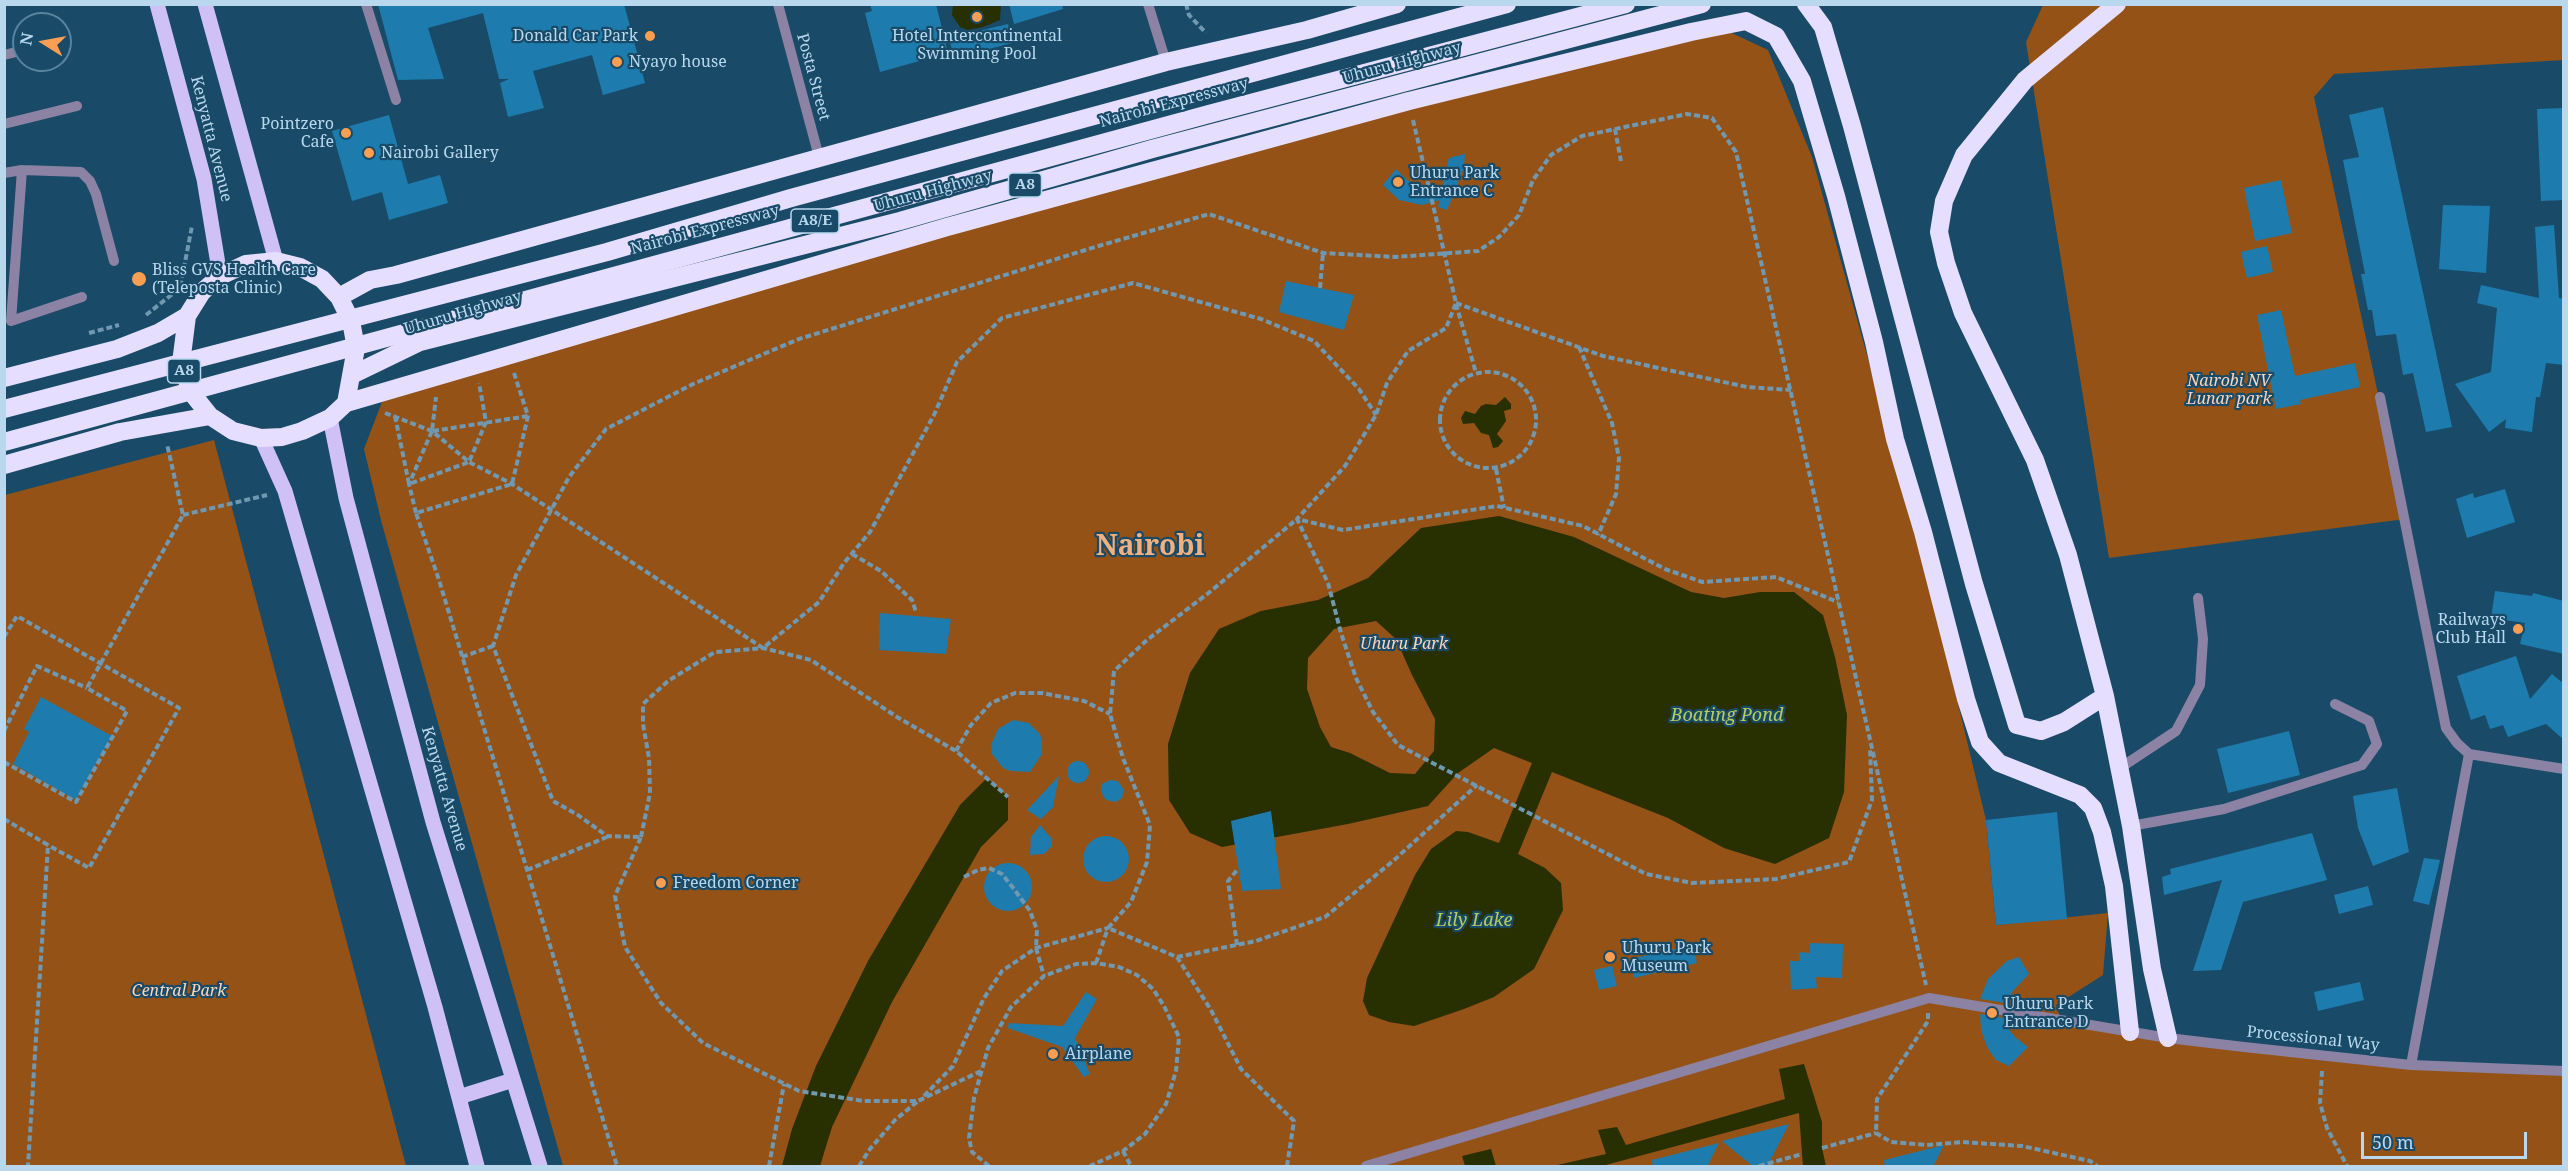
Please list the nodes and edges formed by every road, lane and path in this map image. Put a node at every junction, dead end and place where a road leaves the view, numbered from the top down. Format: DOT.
graph roads {
  1 [pos="205,4"];
  2 [pos="366,4"];
  3 [pos="778,4"];
  4 [pos="1148,4"];
  5 [pos="1186,4"];
  6 [pos="1397,4"];
  7 [pos="1508,4"];
  8 [pos="1626,4"];
  9 [pos="1702,4"];
  10 [pos="1806,4"];
  11 [pos="2117,4"];
  12 [pos="157,7"];
  13 [pos="1213,35"];
  14 [pos="1166,62"];
  15 [pos="396,100"];
  16 [pos="1409,101"];
  17 [pos="77,106"];
  18 [pos="4,124"];
  19 [pos="1615,129"];
  20 [pos="819,157"];
  21 [pos="1621,161"];
  22 [pos="22,170"];
  23 [pos="4,173"];
  24 [pos="192,224"];
  25 [pos="1323,253"];
  26 [pos="1443,254"];
  27 [pos="114,261"];
  28 [pos="276,261"];
  29 [pos="220,276"];
  30 [pos="1320,288"];
  31 [pos="4,292"];
  32 [pos="82,297"];
  33 [pos="339,297"];
  34 [pos="1456,303"];
  35 [pos="187,316"];
  36 [pos="142,318"];
  37 [pos="12,321"];
  38 [pos="130,321"];
  39 [pos="85,334"];
  40 [pos="1579,347"];
  41 [pos="508,355"];
  42 [pos="476,365"];
  43 [pos="1476,373"];
  44 [pos="352,375"];
  45 [pos="438,376"];
  46 [pos="4,378"];
  47 [pos="1791,390"];
  48 [pos="2380,398"];
  49 [pos="346,403"];
  50 [pos="4,408"];
  51 [pos="1376,415"];
  52 [pos="210,416"];
  53 [pos="395,416"];
  54 [pos="528,416"];
  55 [pos="330,418"];
  56 [pos="486,422"];
  57 [pos="163,426"];
  58 [pos="432,431"];
  59 [pos="261,438"];
  60 [pos="4,442"];
  61 [pos="469,462"];
  62 [pos="4,465"];
  63 [pos="1496,469"];
  64 [pos="409,484"];
  65 [pos="512,484"];
  66 [pos="285,491"];
  67 [pos="1504,508"];
  68 [pos="551,510"];
  69 [pos="416,513"];
  70 [pos="183,515"];
  71 [pos="1297,519"];
  72 [pos="1598,535"];
  73 [pos="852,554"];
  74 [pos="2198,598"];
  75 [pos="1839,602"];
  76 [pos="916,612"];
  77 [pos="4,637"];
  78 [pos="493,646"];
  79 [pos="763,648"];
  80 [pos="462,657"];
  81 [pos="101,663"];
  82 [pos="87,688"];
  83 [pos="2105,696"];
  84 [pos="2336,704"];
  85 [pos="1110,714"];
  86 [pos="4,731"];
  87 [pos="1870,740"];
  88 [pos="956,751"];
  89 [pos="2469,754"];
  90 [pos="4,762"];
  91 [pos="2120,768"];
  92 [pos="2564,769"];
  93 [pos="1477,785"];
  94 [pos="1008,797"];
  95 [pos="4,819"];
  96 [pos="2132,826"];
  97 [pos="607,836"];
  98 [pos="641,837"];
  99 [pos="48,844"];
  100 [pos="1238,869"];
  101 [pos="527,870"];
  102 [pos="964,877"];
  103 [pos="1108,928"];
  104 [pos="1237,945"];
  105 [pos="1036,948"];
  106 [pos="1177,957"];
  107 [pos="1096,963"];
  108 [pos="1044,976"];
  109 [pos="1929,998"];
  110 [pos="2130,1032"];
  111 [pos="2168,1038"];
  112 [pos="2324,1056"];
  113 [pos="2411,1065"];
  114 [pos="981,1071"];
  115 [pos="2564,1071"];
  116 [pos="513,1080"];
  117 [pos="784,1084"];
  118 [pos="459,1097"];
  119 [pos="918,1101"];
  120 [pos="1876,1133"];
  121 [pos="1822,1149"];
  122 [pos="1123,1150"];
  123 [pos="1802,1154"];
  124 [pos="28,1167"];
  125 [pos="477,1167"];
  126 [pos="540,1167"];
  127 [pos="617,1167"];
  128 [pos="769,1167"];
  129 [pos="859,1167"];
  130 [pos="989,1167"];
  131 [pos="1090,1167"];
  132 [pos="1131,1167"];
  133 [pos="1287,1167"];
  134 [pos="1366,1167"];
  135 [pos="1759,1167"];
  136 [pos="2097,1167"];
  137 [pos="2347,1167"];
  1 -- 28 [label="main road, Kenyatta Avenue"];
  2 -- 15 [label="street"];
  3 -- 20 [label="street, Posta Street"];
  4 -- 14 [label="street"];
  5 -- 13 [label="path"];
  6 -- 14 [label="highway"];
  7 -- 50 [label="highway, Nairobi Expressway / A8/E, bridge"];
  8 -- 60 [label="highway, Nairobi Expressway / A8/E, bridge"];
  9 -- 44 [label="highway, Uhuru Highway / A8"];
  10 -- 83 [label="highway"];
  11 -- 83 [label="highway"];
  12 -- 29 [label="main road, Kenyatta Avenue"];
  14 -- 20 [label="highway"];
  16 -- 26 [label="path"];
  16 -- 41 [label="highway"];
  16 -- 110 [label="highway"];
  17 -- 18 [label="street"];
  19 -- 21 [label="path"];
  19 -- 26 [label="path"];
  19 -- 47 [label="path"];
  20 -- 33 [label="highway"];
  22 -- 23 [label="street"];
  22 -- 27 [label="street"];
  22 -- 37 [label="street"];
  24 -- 36 [label="path"];
  25 -- 26 [label="path"];
  25 -- 30 [label="path"];
  25 -- 68 [label="path"];
  26 -- 34 [label="path"];
  28 -- 29 [label="highway, A8"];
  28 -- 33 [label="highway, A8"];
  29 -- 35 [label="highway, A8"];
  31 -- 37 [label="street"];
  32 -- 37 [label="street"];
  33 -- 44 [label="highway, A8"];
  34 -- 40 [label="path"];
  34 -- 43 [label="path"];
  34 -- 51 [label="path"];
  35 -- 46 [label="highway, A8"];
  35 -- 52 [label="highway, A8"];
  38 -- 39 [label="path"];
  40 -- 47 [label="path"];
  40 -- 72 [label="path"];
  41 -- 42 [label="highway"];
  41 -- 54 [label="path"];
  42 -- 45 [label="highway"];
  42 -- 56 [label="path"];
  43 -- 63 [label="path"];
  43 -- 63 [label="path"];
  44 -- 49 [label="highway, A8"];
  45 -- 49 [label="highway"];
  45 -- 58 [label="path"];
  47 -- 75 [label="path"];
  48 -- 89 [label="street"];
  49 -- 53 [label="path"];
  49 -- 55 [label="highway, A8"];
  51 -- 71 [label="path"];
  51 -- 73 [label="path"];
  52 -- 57 [label="highway"];
  52 -- 59 [label="highway, A8"];
  53 -- 58 [label="path"];
  53 -- 64 [label="path"];
  54 -- 56 [label="path"];
  54 -- 65 [label="path"];
  55 -- 59 [label="highway, A8"];
  55 -- 116 [label="main road, Kenyatta Avenue"];
  56 -- 58 [label="path"];
  56 -- 61 [label="path"];
  57 -- 62 [label="highway"];
  57 -- 70 [label="path"];
  58 -- 61 [label="path"];
  58 -- 64 [label="path"];
  59 -- 66 [label="main road"];
  61 -- 64 [label="path"];
  61 -- 65 [label="path"];
  63 -- 67 [label="path"];
  64 -- 69 [label="path"];
  65 -- 68 [label="path"];
  65 -- 69 [label="path"];
  66 -- 70 [label="path"];
  66 -- 118 [label="main road"];
  67 -- 71 [label="path"];
  67 -- 72 [label="path"];
  68 -- 78 [label="path"];
  68 -- 79 [label="path"];
  69 -- 80 [label="path"];
  70 -- 81 [label="path"];
  71 -- 85 [label="path"];
  71 -- 93 [label="path"];
  72 -- 75 [label="path"];
  73 -- 76 [label="path"];
  73 -- 79 [label="path"];
  74 -- 91 [label="street"];
  75 -- 87 [label="path"];
  77 -- 81 [label="path"];
  78 -- 80 [label="path"];
  78 -- 97 [label="path"];
  79 -- 88 [label="path"];
  79 -- 98 [label="path"];
  80 -- 101 [label="path"];
  81 -- 82 [label="path"];
  81 -- 99 [label="path"];
  82 -- 86 [label="path"];
  82 -- 90 [label="path"];
  83 -- 91 [label="highway"];
  84 -- 96 [label="street"];
  85 -- 88 [label="path"];
  85 -- 103 [label="path"];
  87 -- 93 [label="path"];
  87 -- 109 [label="path"];
  88 -- 94 [label="path"];
  89 -- 92 [label="street"];
  89 -- 113 [label="street"];
  91 -- 96 [label="highway"];
  93 -- 104 [label="path"];
  95 -- 99 [label="path"];
  96 -- 111 [label="highway"];
  97 -- 98 [label="path"];
  97 -- 101 [label="path"];
  98 -- 117 [label="path"];
  99 -- 124 [label="path"];
  100 -- 104 [label="path"];
  101 -- 127 [label="path"];
  102 -- 105 [label="path"];
  103 -- 105 [label="path"];
  103 -- 106 [label="path"];
  103 -- 107 [label="path"];
  104 -- 106 [label="path"];
  105 -- 108 [label="path"];
  105 -- 119 [label="path"];
  106 -- 133 [label="path"];
  107 -- 108 [label="path"];
  107 -- 122 [label="path"];
  108 -- 114 [label="path"];
  109 -- 110 [label="street, Processional Way"];
  109 -- 120 [label="path"];
  109 -- 134 [label="street"];
  110 -- 111 [label="street, Processional Way"];
  111 -- 112 [label="street, Processional Way"];
  112 -- 113 [label="street, Processional Way"];
  112 -- 137 [label="path"];
  113 -- 115 [label="street, Processional Way"];
  114 -- 119 [label="path"];
  114 -- 130 [label="path"];
  116 -- 118 [label="main road"];
  116 -- 126 [label="main road, Kenyatta Avenue"];
  117 -- 119 [label="path"];
  117 -- 128 [label="path"];
  118 -- 125 [label="main road"];
  119 -- 129 [label="path"];
  120 -- 121 [label="path"];
  120 -- 136 [label="path"];
  122 -- 131 [label="path"];
  122 -- 132 [label="path"];
  123 -- 135 [label="path"];
}
